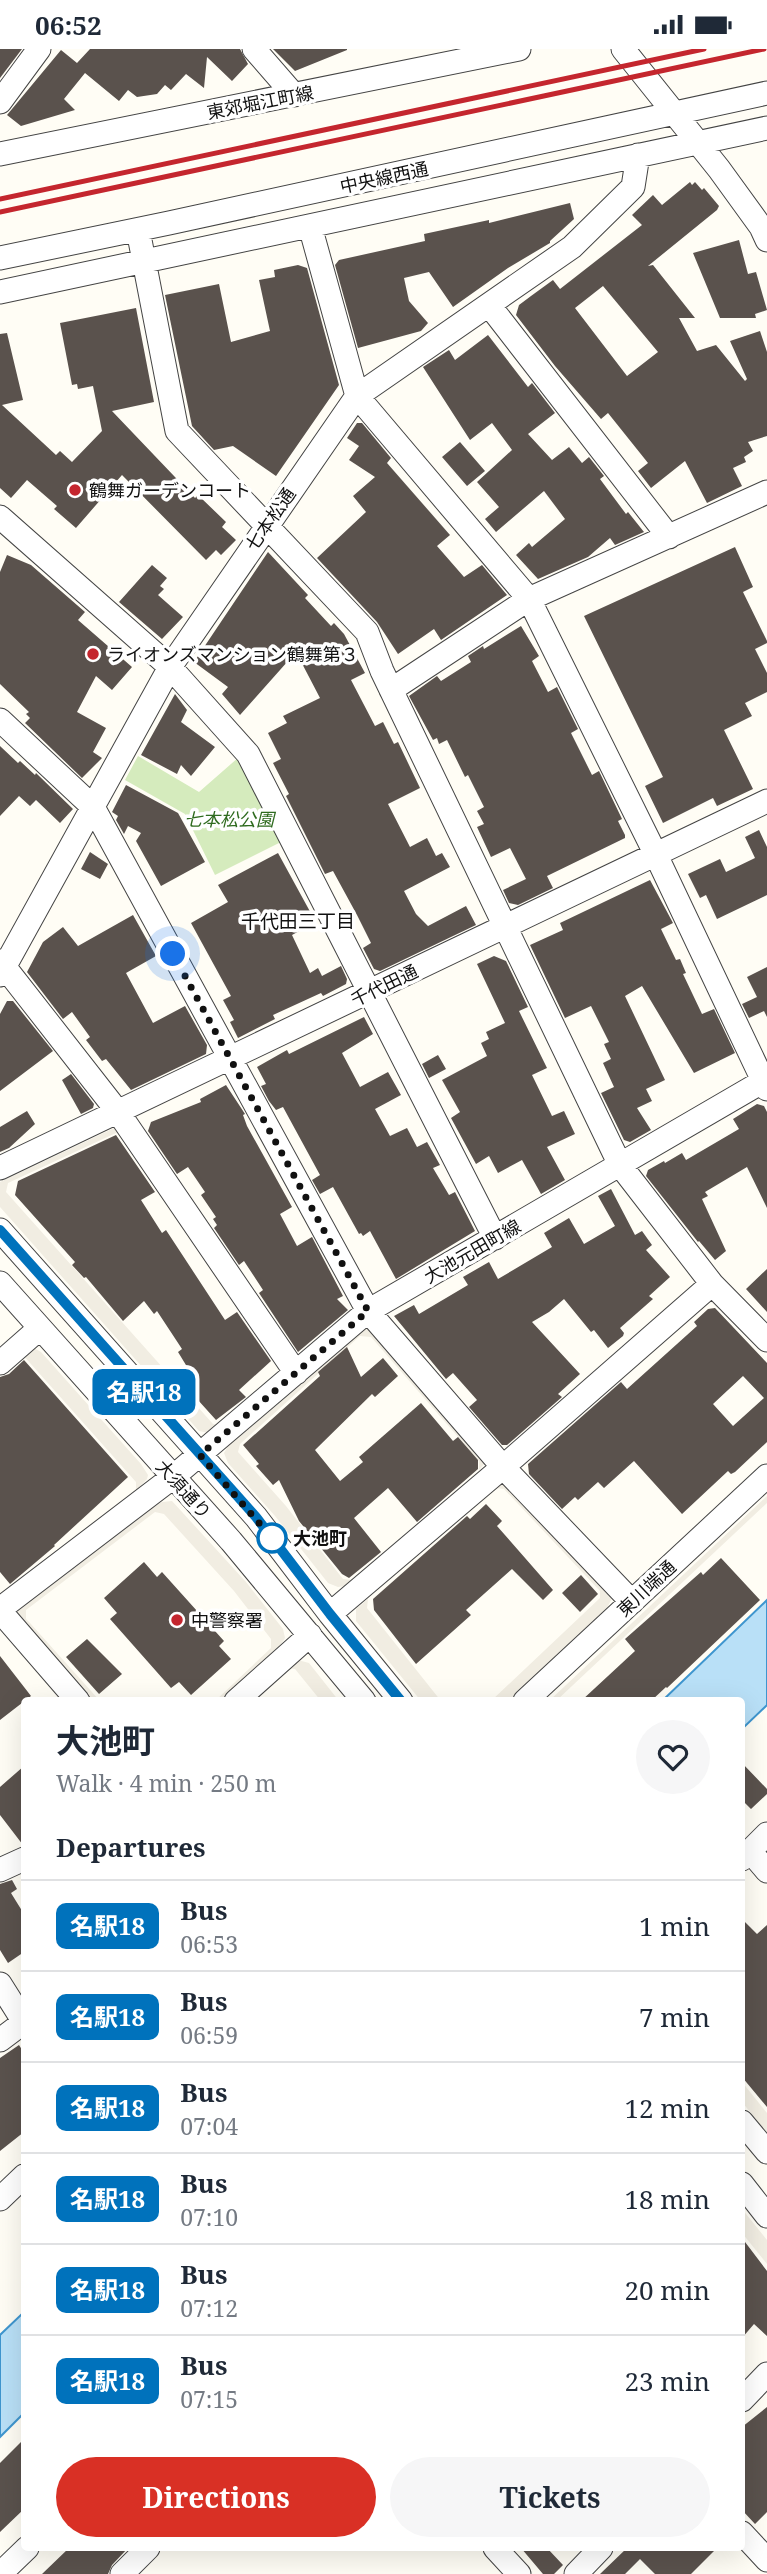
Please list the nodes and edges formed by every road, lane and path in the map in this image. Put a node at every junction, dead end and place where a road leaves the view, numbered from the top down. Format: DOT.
graph roads {
  1 [pos="40,49"];
  2 [pos="254,49"];
  3 [pos="519,49"];
  4 [pos="623,49"];
  5 [pos="436,57"];
  6 [pos="767,93"];
  7 [pos="294,95"];
  8 [pos="0,102"];
  9 [pos="673,114"];
  10 [pos="767,128"];
  11 [pos="699,142"];
  12 [pos="0,154"];
  13 [pos="638,155"];
  14 [pos="310,226"];
  15 [pos="138,230"];
  16 [pos="767,240"];
  17 [pos="0,258"];
  18 [pos="145,261"];
  19 [pos="0,292"];
  20 [pos="489,305"];
  21 [pos="357,396"];
  22 [pos="767,492"];
  23 [pos="2,525"];
  24 [pos="266,525"];
  25 [pos="668,537"];
  26 [pos="529,599"];
  27 [pos="170,667"];
  28 [pos="391,690"];
  29 [pos="0,720"];
  30 [pos="767,801"];
  31 [pos="93,807"];
  32 [pos="656,855"];
  33 [pos="505,927"];
  34 [pos="2,968"];
  35 [pos="370,992"];
  36 [pos="231,1058"];
  37 [pos="766,1083"];
  38 [pos="118,1112"];
  39 [pos="620,1165"];
  40 [pos="0,1168"];
  41 [pos="0,1230"];
  42 [pos="495,1238"];
  43 [pos="0,1283"];
  44 [pos="712,1284"];
  45 [pos="368,1311"];
  46 [pos="40,1328"];
  47 [pos="767,1341"];
  48 [pos="0,1363"];
  49 [pos="296,1373"];
  50 [pos="200,1455"];
  51 [pos="503,1467"];
  52 [pos="767,1476"];
  53 [pos="173,1477"];
  54 [pos="632,1602"];
  55 [pos="0,1610"];
  56 [pos="330,1614"];
  57 [pos="310,1635"];
  58 [pos="75,1697"];
  59 [pos="240,1697"];
  60 [pos="360,1697"];
  61 [pos="398,1697"];
  62 [pos="529,1697"];
  63 [pos="767,1834"];
  64 [pos="746,1855"];
  65 [pos="21,1860"];
  66 [pos="0,1870"];
  67 [pos="767,1871"];
  68 [pos="0,1984"];
  69 [pos="21,2017"];
  70 [pos="21,2024"];
  71 [pos="0,2040"];
  72 [pos="745,2126"];
  73 [pos="767,2152"];
  74 [pos="21,2179"];
  75 [pos="745,2188"];
  76 [pos="0,2199"];
  77 [pos="767,2216"];
  78 [pos="767,2374"];
  79 [pos="745,2397"];
  80 [pos="745,2536"];
  81 [pos="23,2551"];
  82 [pos="145,2551"];
  83 [pos="498,2551"];
  84 [pos="598,2551"];
  85 [pos="767,2560"];
  86 [pos="0,2574"];
  87 [pos="122,2574"];
  88 [pos="519,2574"];
  89 [pos="576,2574"];
  1 -- 8 [label="street"];
  2 -- 7 [label="street"];
  3 -- 5 [label="street, 東郊堀江町線"];
  4 -- 9 [label="street"];
  5 -- 7 [label="street, 東郊堀江町線"];
  6 -- 9 [label="street, 中央線西通"];
  7 -- 12 [label="street, 東郊堀江町線"];
  9 -- 11 [label="street"];
  9 -- 15 [label="street, 中央線西通"];
  10 -- 11 [label="street, 中央線西通"];
  11 -- 13 [label="street, 中央線西通"];
  11 -- 16 [label="street"];
  13 -- 14 [label="street, 中央線西通"];
  13 -- 20 [label="street, 七本松通"];
  14 -- 18 [label="street, 中央線西通"];
  14 -- 21 [label="street"];
  15 -- 17 [label="street, 中央線西通"];
  15 -- 18 [label="street"];
  18 -- 19 [label="street, 中央線西通"];
  18 -- 24 [label="street"];
  20 -- 21 [label="street, 七本松通"];
  20 -- 25 [label="street"];
  21 -- 24 [label="street, 七本松通"];
  21 -- 26 [label="street"];
  22 -- 25 [label="street"];
  23 -- 27 [label="street"];
  24 -- 27 [label="street, 七本松通"];
  24 -- 28 [label="street"];
  25 -- 26 [label="street"];
  26 -- 28 [label="street"];
  26 -- 32 [label="street"];
  27 -- 31 [label="street, 七本松通"];
  27 -- 35 [label="street"];
  28 -- 33 [label="street"];
  29 -- 31 [label="street"];
  30 -- 32 [label="street, 千代田通"];
  31 -- 34 [label="street, 七本松通"];
  31 -- 36 [label="street"];
  32 -- 33 [label="street, 千代田通"];
  32 -- 37 [label="street"];
  33 -- 35 [label="street, 千代田通"];
  33 -- 39 [label="street"];
  34 -- 38 [label="street"];
  35 -- 36 [label="street, 千代田通"];
  35 -- 42 [label="street"];
  36 -- 38 [label="street, 千代田通"];
  36 -- 45 [label="street"];
  37 -- 39 [label="street, 大池元田町線"];
  38 -- 40 [label="street, 千代田通"];
  38 -- 49 [label="street"];
  39 -- 42 [label="street, 大池元田町線"];
  39 -- 44 [label="street"];
  41 -- 50 [label="street, 大須通り"];
  42 -- 45 [label="street, 大池元田町線"];
  43 -- 46 [label="street, 大須通り"];
  44 -- 47 [label="street"];
  44 -- 51 [label="street"];
  45 -- 49 [label="street, 大池元田町線"];
  45 -- 51 [label="street"];
  46 -- 48 [label="street"];
  46 -- 53 [label="street, 大須通り"];
  49 -- 50 [label="street, 大池元田町線"];
  50 -- 53 [label="street, 大池元田町線"];
  50 -- 56 [label="street, 大須通り"];
  51 -- 54 [label="street"];
  51 -- 56 [label="street"];
  52 -- 54 [label="street, 東川端通"];
  53 -- 55 [label="street, 大池元田町線"];
  53 -- 57 [label="street, 大須通り"];
  54 -- 62 [label="street, 東川端通"];
  55 -- 58 [label="street"];
  56 -- 61 [label="street, 大須通り"];
  57 -- 59 [label="street"];
  57 -- 60 [label="street, 大須通り"];
  63 -- 64 [label="street"];
  64 -- 67 [label="street"];
  65 -- 66 [label="street"];
  68 -- 69 [label="street"];
  70 -- 71 [label="street"];
  72 -- 73 [label="street"];
  74 -- 76 [label="street"];
  75 -- 77 [label="street"];
  78 -- 79 [label="street"];
  80 -- 85 [label="street"];
  81 -- 86 [label="street"];
  82 -- 87 [label="street"];
  83 -- 88 [label="street"];
  84 -- 89 [label="street"];
}
